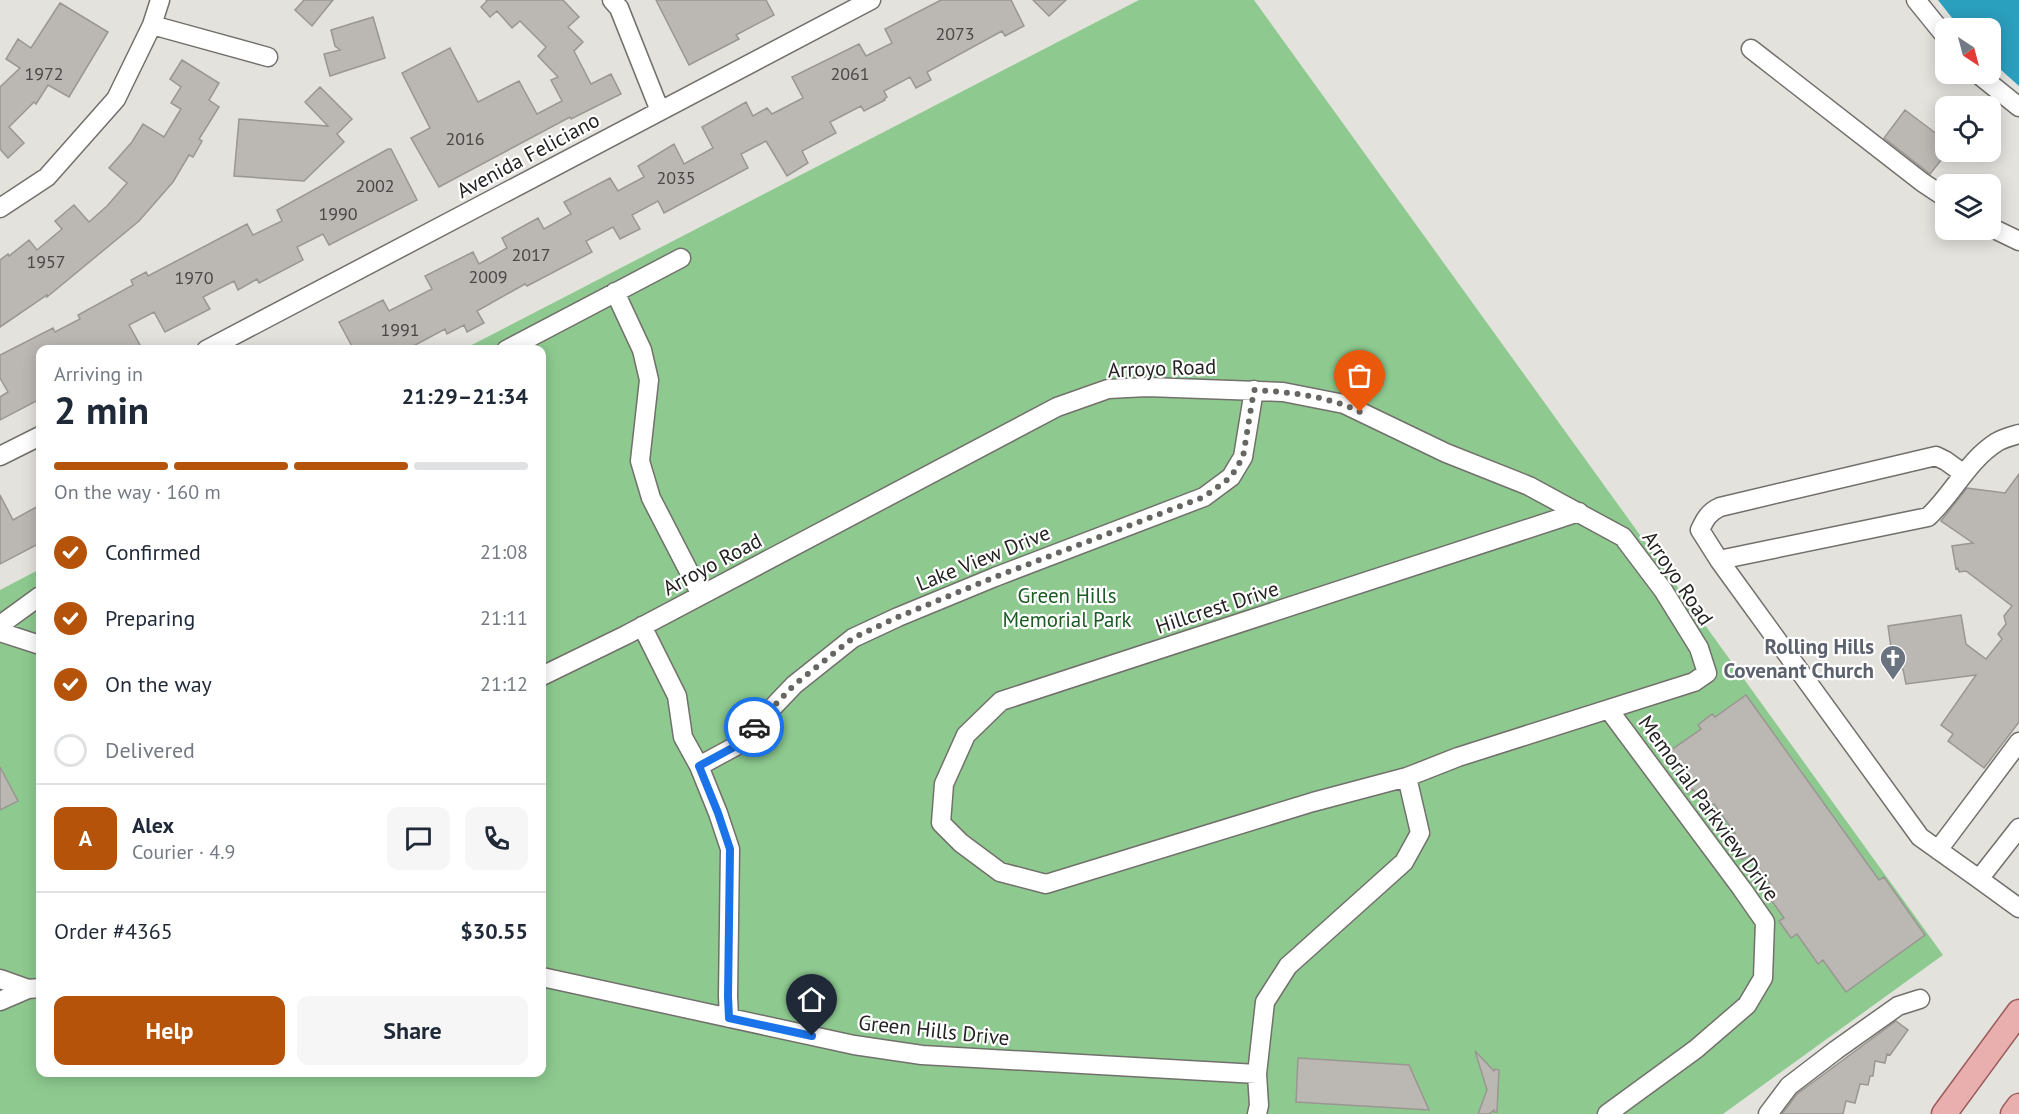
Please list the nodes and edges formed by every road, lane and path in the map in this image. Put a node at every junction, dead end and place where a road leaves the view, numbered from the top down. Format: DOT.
graph roads {
  1 [pos="160,0"];
  2 [pos="612,0"];
  3 [pos="871,0"];
  4 [pos="1916,0"];
  5 [pos="1935,23"];
  6 [pos="152,25"];
  7 [pos="1751,49"];
  8 [pos="268,57"];
  9 [pos="1990,84"];
  10 [pos="2019,107"];
  11 [pos="660,111"];
  12 [pos="1935,191"];
  13 [pos="0,208"];
  14 [pos="2001,232"];
  15 [pos="2019,241"];
  16 [pos="681,258"];
  17 [pos="615,292"];
  18 [pos="215,345"];
  19 [pos="515,345"];
  20 [pos="1254,390"];
  21 [pos="2019,434"];
  22 [pos="36,438"];
  23 [pos="0,456"];
  24 [pos="1964,474"];
  25 [pos="1579,512"];
  26 [pos="1719,560"];
  27 [pos="701,595"];
  28 [pos="36,599"];
  29 [pos="0,625"];
  30 [pos="642,626"];
  31 [pos="0,632"];
  32 [pos="36,644"];
  33 [pos="1707,673"];
  34 [pos="546,674"];
  35 [pos="1609,710"];
  36 [pos="2019,742"];
  37 [pos="699,766"];
  38 [pos="1407,777"];
  39 [pos="2019,828"];
  40 [pos="1938,850"];
  41 [pos="1979,879"];
  42 [pos="2019,908"];
  43 [pos="546,978"];
  44 [pos="0,979"];
  45 [pos="34,988"];
  46 [pos="1920,999"];
  47 [pos="0,1001"];
  48 [pos="2019,1012"];
  49 [pos="729,1018"];
  50 [pos="1257,1074"];
  51 [pos="2019,1106"];
  52 [pos="1257,1114"];
  53 [pos="1607,1114"];
  54 [pos="1768,1114"];
  55 [pos="1944,1114"];
  56 [pos="2013,1114"];
  1 -- 6 [label="street"];
  2 -- 11 [label="street"];
  3 -- 11 [label="street, Avenida Feliciano"];
  4 -- 5 [label="street"];
  6 -- 8 [label="street"];
  6 -- 13 [label="street"];
  7 -- 12 [label="street"];
  9 -- 10 [label="street"];
  11 -- 18 [label="street, Avenida Feliciano"];
  14 -- 15 [label="street"];
  16 -- 17 [label="street"];
  17 -- 19 [label="street"];
  17 -- 27 [label="street"];
  20 -- 25 [label="street, Arroyo Road"];
  20 -- 27 [label="street, Arroyo Road"];
  20 -- 37 [label="street, Lake View Drive"];
  21 -- 24 [label="street"];
  22 -- 23 [label="street"];
  24 -- 26 [label="street"];
  24 -- 26 [label="street"];
  25 -- 33 [label="street, Arroyo Road"];
  25 -- 38 [label="street, Hillcrest Drive"];
  26 -- 40 [label="street"];
  27 -- 30 [label="street, Arroyo Road"];
  28 -- 29 [label="street"];
  30 -- 34 [label="street, Arroyo Road"];
  30 -- 37 [label="street"];
  31 -- 32 [label="street"];
  33 -- 35 [label="street, Hillcrest Drive"];
  35 -- 38 [label="street, Hillcrest Drive"];
  35 -- 53 [label="street, Memorial Parkview Drive"];
  36 -- 40 [label="street"];
  37 -- 49 [label="street"];
  38 -- 50 [label="street"];
  39 -- 41 [label="street"];
  40 -- 41 [label="street"];
  41 -- 42 [label="street"];
  43 -- 49 [label="street, Green Hills Drive"];
  44 -- 45 [label="street"];
  45 -- 47 [label="street"];
  46 -- 54 [label="street"];
  48 -- 55 [label="main road"];
  49 -- 50 [label="street, Green Hills Drive"];
  50 -- 52 [label="street"];
  51 -- 56 [label="main road"];
}
